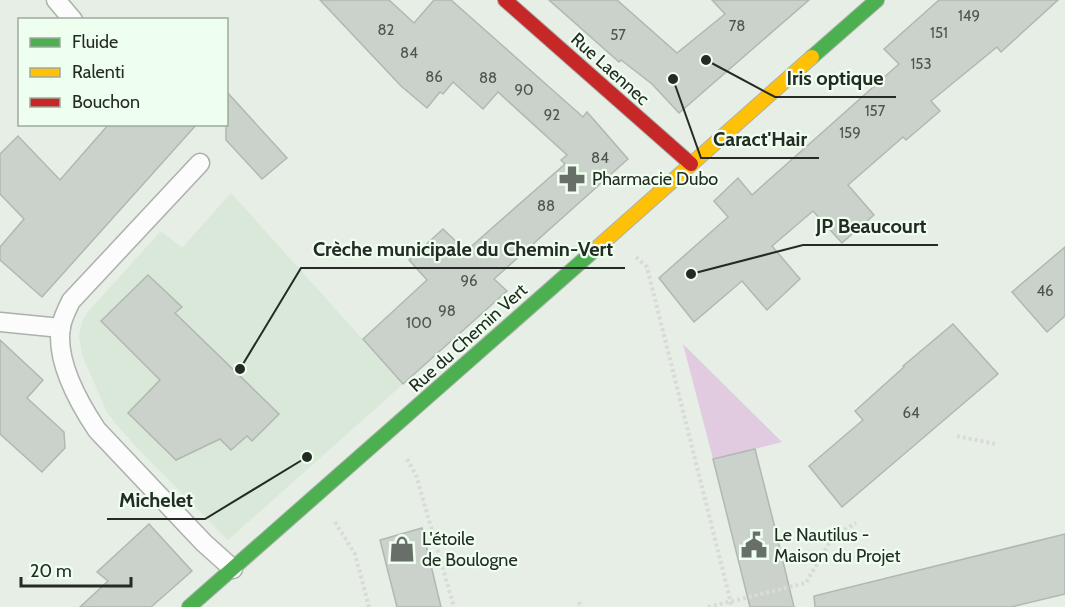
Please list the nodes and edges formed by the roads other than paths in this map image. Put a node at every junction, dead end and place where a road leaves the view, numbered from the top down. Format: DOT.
graph roads {
  1 [pos="56,0"];
  2 [pos="505,0"];
  3 [pos="877,0"];
  4 [pos="71,18"];
  5 [pos="200,163"];
  6 [pos="691,164"];
  7 [pos="0,322"];
  8 [pos="61,328"];
  9 [pos="233,569"];
  10 [pos="189,607"];
  1 -- 4 [label="lane"];
  2 -- 6 [label="street, Rue Laennec"];
  3 -- 6 [label="street, Rue du Chemin Vert"];
  5 -- 8 [label="lane"];
  6 -- 9 [label="street, Rue du Chemin Vert"];
  7 -- 8 [label="lane"];
  8 -- 9 [label="lane"];
  9 -- 10 [label="street, Rue du Chemin Vert"];
}
